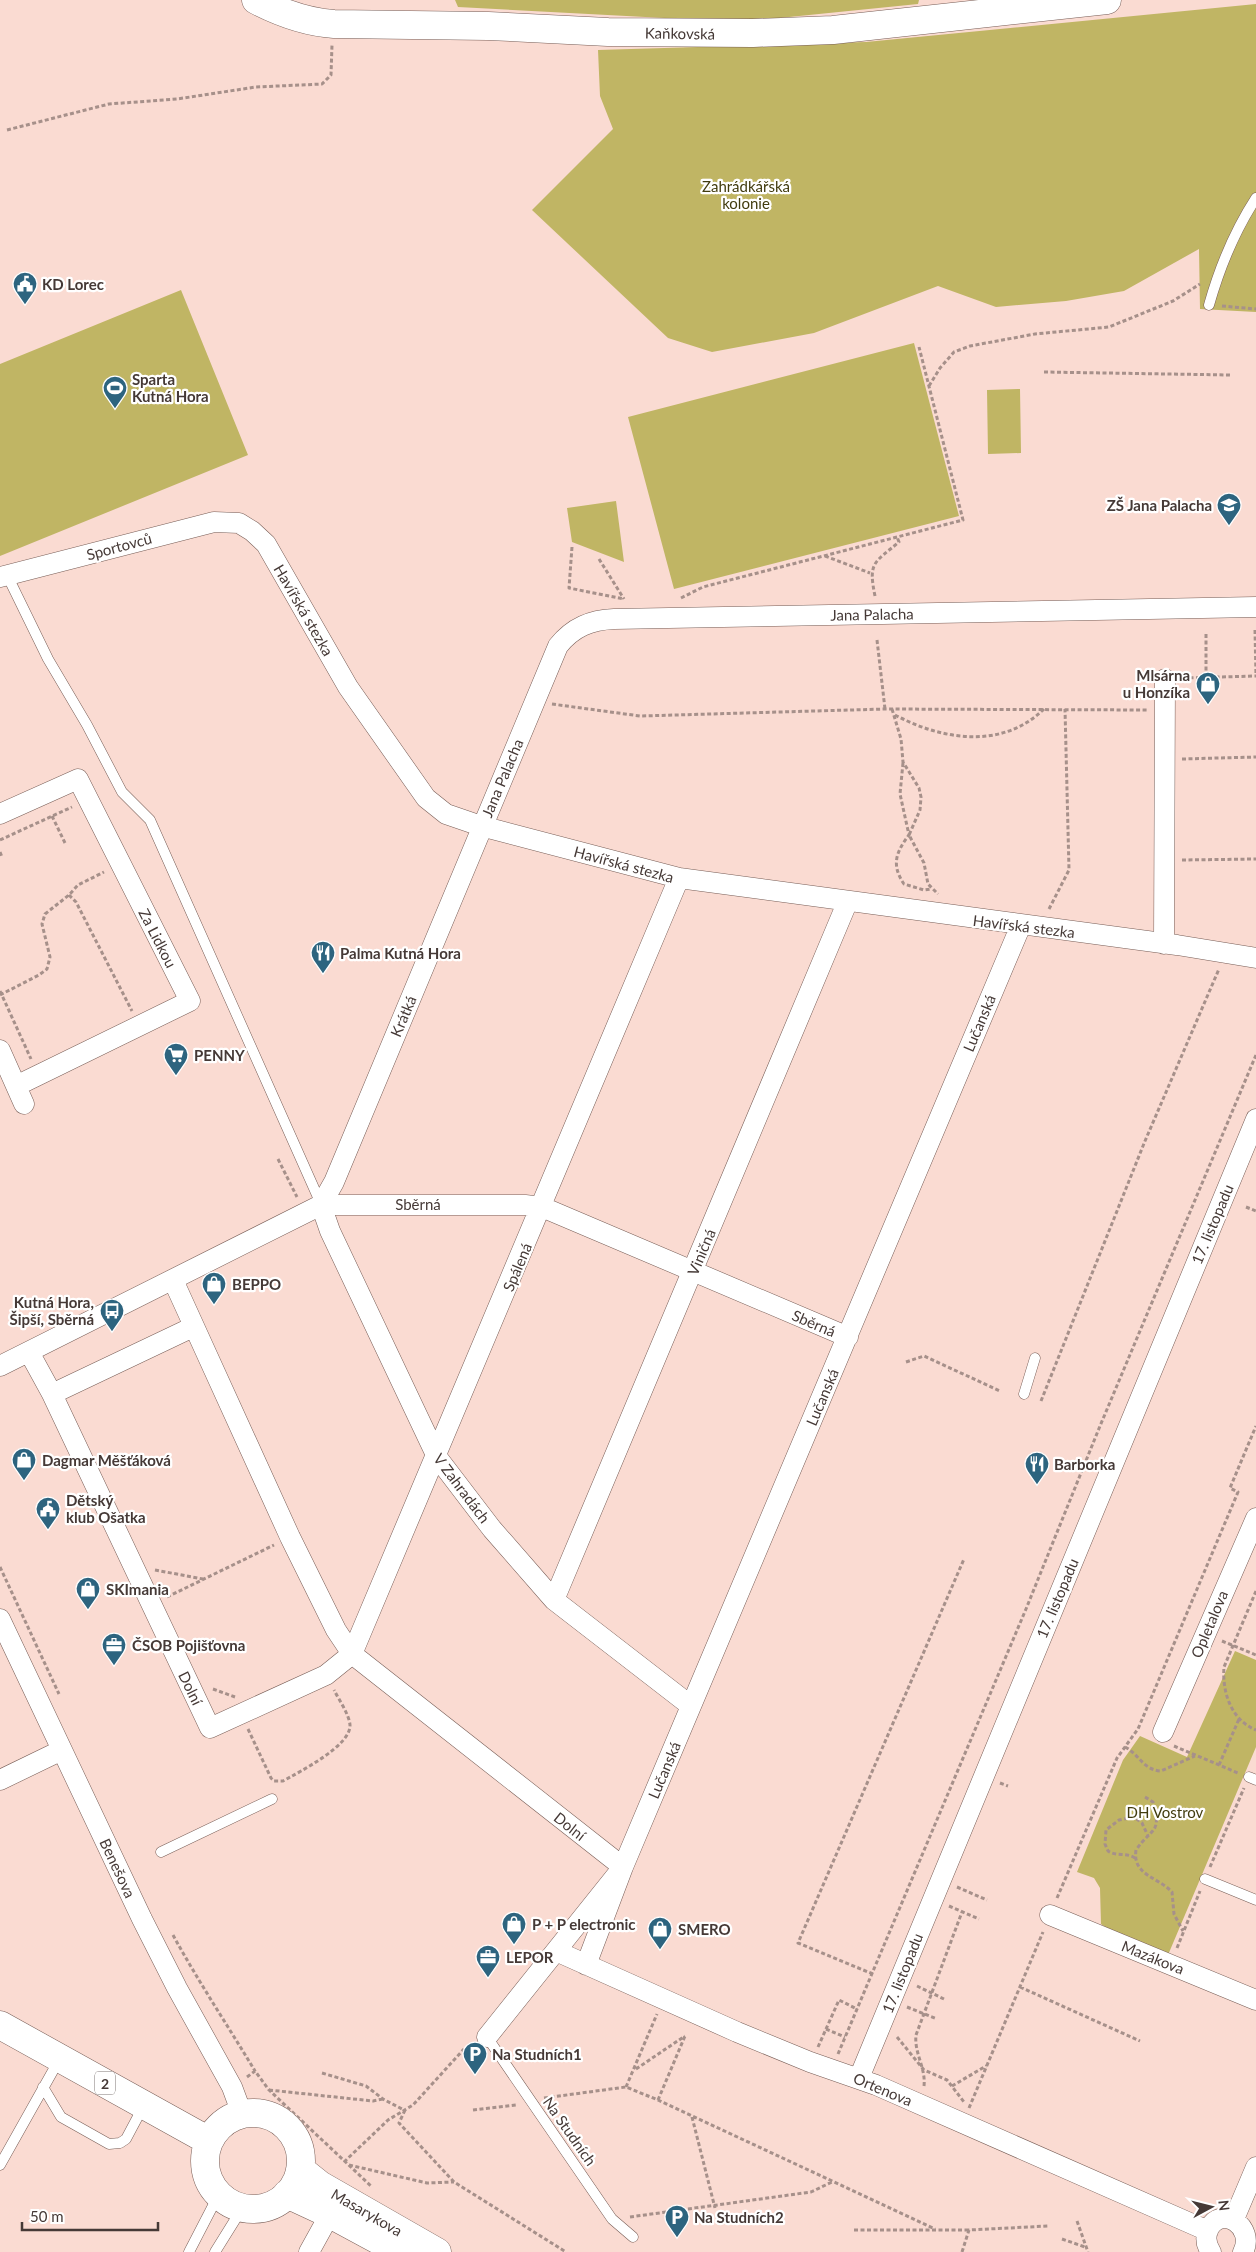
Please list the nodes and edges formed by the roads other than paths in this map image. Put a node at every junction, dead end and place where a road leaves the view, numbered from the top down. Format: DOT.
graph roads {
  1 [pos="256,0"];
  2 [pos="1107,0"];
  3 [pos="1256,198"];
  4 [pos="1210,305"];
  5 [pos="238,523"];
  6 [pos="4,576"];
  7 [pos="1256,607"];
  8 [pos="1171,679"];
  9 [pos="0,814"];
  10 [pos="481,826"];
  11 [pos="679,878"];
  12 [pos="847,902"];
  13 [pos="1030,927"];
  14 [pos="1164,944"];
  15 [pos="1256,958"];
  16 [pos="0,1050"];
  17 [pos="1256,1119"];
  18 [pos="321,1205"];
  19 [pos="542,1207"];
  20 [pos="692,1271"];
  21 [pos="174,1280"];
  22 [pos="193,1327"];
  23 [pos="848,1337"];
  24 [pos="28,1352"];
  25 [pos="1035,1358"];
  26 [pos="0,1366"];
  27 [pos="52,1394"];
  28 [pos="1024,1394"];
  29 [pos="437,1457"];
  30 [pos="1256,1518"];
  31 [pos="554,1600"];
  32 [pos="0,1619"];
  33 [pos="352,1654"];
  34 [pos="691,1706"];
  35 [pos="1160,1736"];
  36 [pos="62,1750"];
  37 [pos="0,1780"];
  38 [pos="272,1799"];
  39 [pos="161,1852"];
  40 [pos="623,1867"];
  41 [pos="1205,1878"];
  42 [pos="1256,1900"];
  43 [pos="1050,1915"];
  44 [pos="556,1951"];
  45 [pos="586,1965"];
  46 [pos="1256,2000"];
  47 [pos="0,2025"];
  48 [pos="487,2038"];
  49 [pos="59,2059"];
  50 [pos="859,2078"];
  51 [pos="43,2087"];
  52 [pos="144,2105"];
  53 [pos="242,2114"];
  54 [pos="209,2141"];
  55 [pos="0,2165"];
  56 [pos="1256,2167"];
  57 [pos="300,2169"];
  58 [pos="219,2194"];
  59 [pos="287,2194"];
  60 [pos="243,2207"];
  61 [pos="330,2214"];
  62 [pos="1234,2219"];
  63 [pos="633,2237"];
  64 [pos="1209,2246"];
  65 [pos="1248,2251"];
  66 [pos="189,2252"];
  67 [pos="215,2252"];
  68 [pos="309,2252"];
  69 [pos="401,2252"];
  70 [pos="437,2252"];
  1 -- 2 [label="street, Kaňkovská"];
  3 -- 4 [label="lane"];
  5 -- 6 [label="street, Sportovců"];
  5 -- 10 [label="street, Havířská stezka"];
  6 -- 18 [label="lane"];
  7 -- 10 [label="street, Jana Palacha"];
  8 -- 14 [label="street"];
  9 -- 16 [label="street, Za Lidkou"];
  10 -- 11 [label="street, Havířská stezka"];
  10 -- 18 [label="street, Krátká"];
  11 -- 12 [label="street, Havířská stezka"];
  11 -- 19 [label="street, Spálená"];
  12 -- 13 [label="street, Havířská stezka"];
  12 -- 20 [label="street, Viničná"];
  13 -- 14 [label="street, Havířská stezka"];
  13 -- 23 [label="street, Lučanská"];
  14 -- 15 [label="street, Havířská stezka"];
  17 -- 50 [label="street, 17. listopadu"];
  18 -- 19 [label="street, Sběrná"];
  18 -- 21 [label="street, Sběrná"];
  18 -- 29 [label="street, V Zahradách"];
  19 -- 20 [label="street, Sběrná"];
  19 -- 29 [label="street, Spálená"];
  20 -- 23 [label="street, Sběrná"];
  20 -- 31 [label="street, Viničná"];
  21 -- 22 [label="street, Dolní"];
  21 -- 24 [label="street, Sběrná"];
  22 -- 27 [label="street"];
  22 -- 33 [label="street, Dolní"];
  23 -- 34 [label="street, Lučanská"];
  24 -- 26 [label="street, Sběrná"];
  24 -- 27 [label="street, Dolní"];
  25 -- 28 [label="lane"];
  27 -- 33 [label="street, Dolní"];
  29 -- 31 [label="street, V Zahradách"];
  29 -- 33 [label="street, Spálená"];
  30 -- 35 [label="street, Opletalova"];
  31 -- 34 [label="street, V Zahradách"];
  32 -- 36 [label="street, Benešova"];
  33 -- 40 [label="street, Dolní"];
  34 -- 40 [label="street, Lučanská"];
  36 -- 37 [label="street"];
  36 -- 53 [label="street, Benešova"];
  38 -- 39 [label="lane"];
  40 -- 44 [label="street, Lučanská"];
  40 -- 45 [label="street, Lučanská"];
  41 -- 42 [label="lane"];
  43 -- 46 [label="street, Mazákova"];
  44 -- 45 [label="street, Ortenova"];
  44 -- 48 [label="street, Lučanská"];
  45 -- 50 [label="street, Ortenova"];
  47 -- 49 [label="street, 2"];
  48 -- 63 [label="lane, Na Studních"];
  49 -- 51 [label="lane"];
  49 -- 52 [label="street, 2"];
  50 -- 64 [label="street, Ortenova"];
  51 -- 52 [label="lane"];
  51 -- 55 [label="lane"];
  52 -- 54 [label="street, 2"];
  53 -- 54 [label="street"];
  53 -- 57 [label="street"];
  54 -- 58 [label="street"];
  56 -- 62 [label="street"];
  57 -- 59 [label="street"];
  57 -- 70 [label="street, Masarykova"];
  58 -- 60 [label="street"];
  58 -- 66 [label="lane"];
  59 -- 60 [label="street"];
  59 -- 61 [label="street, Masarykova"];
  60 -- 67 [label="lane"];
  61 -- 68 [label="street"];
  61 -- 69 [label="street, Masarykova"];
  62 -- 64 [label="street"];
  62 -- 65 [label="street"];
}
